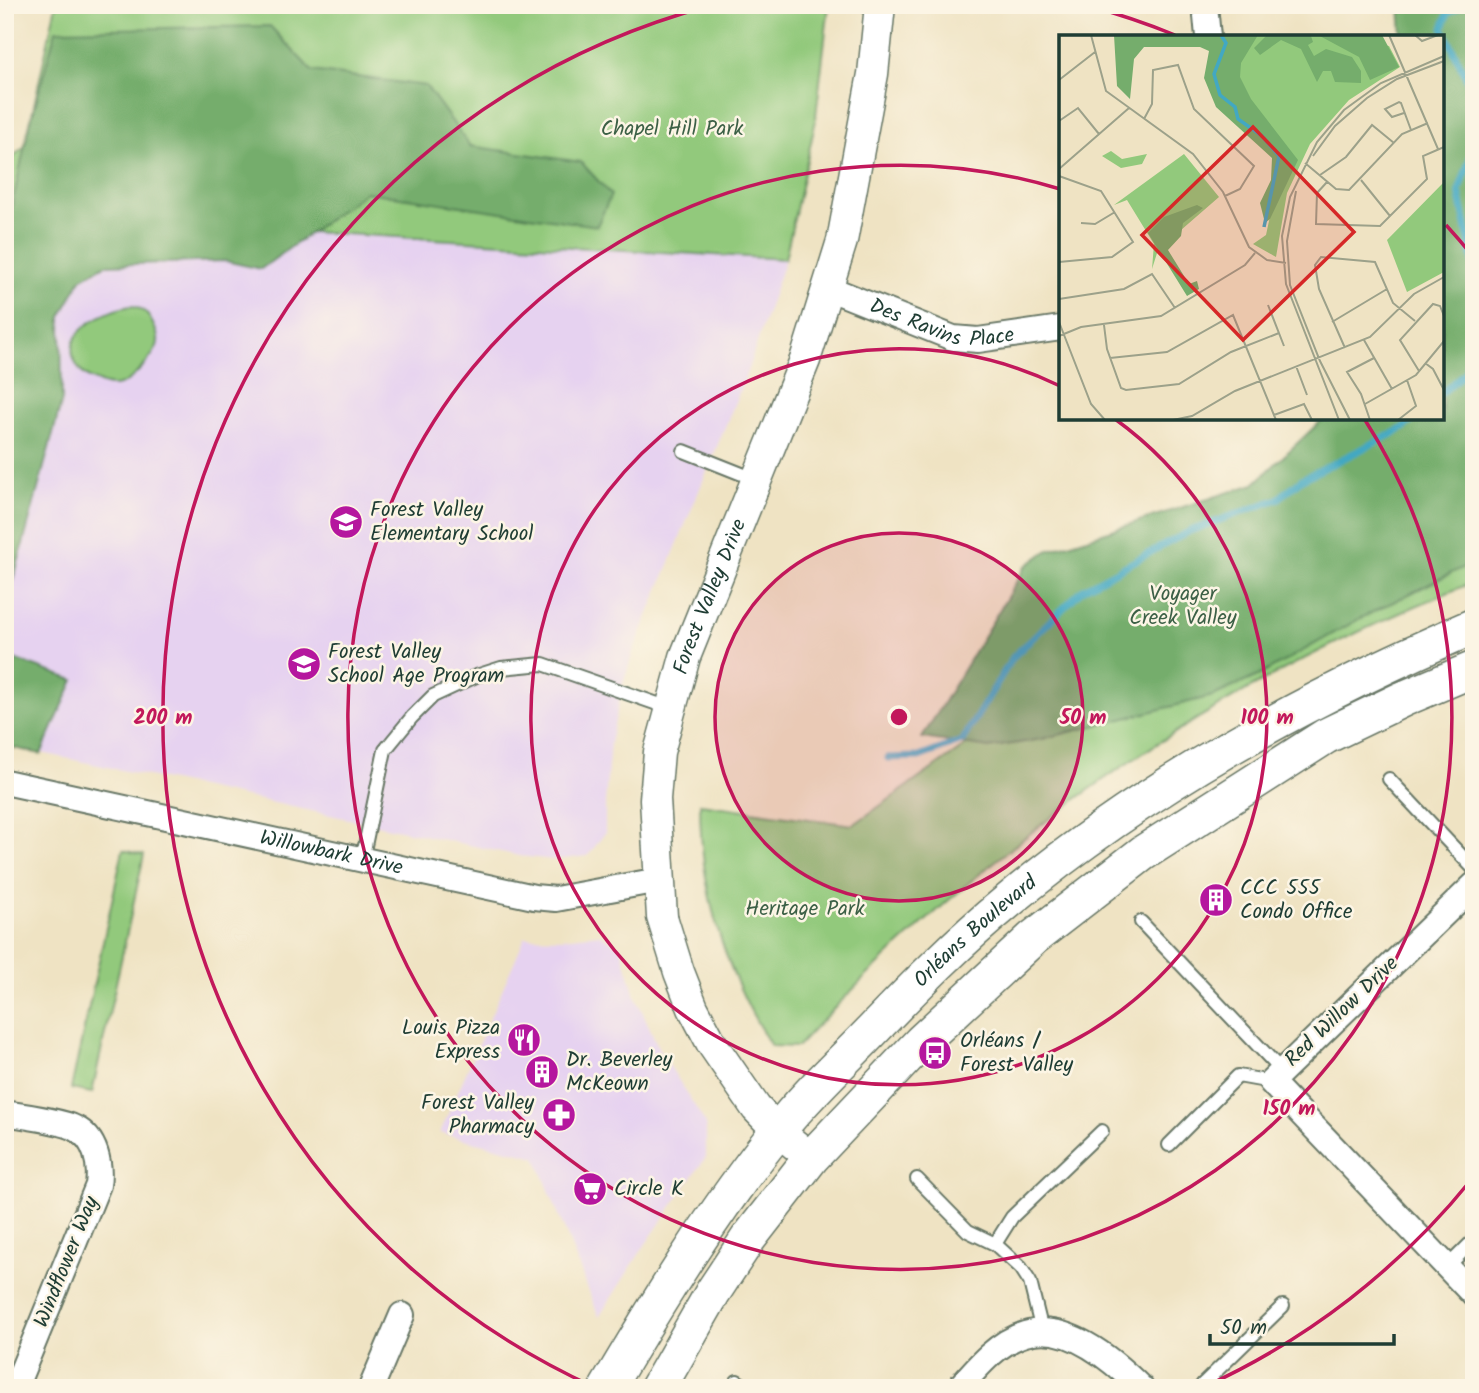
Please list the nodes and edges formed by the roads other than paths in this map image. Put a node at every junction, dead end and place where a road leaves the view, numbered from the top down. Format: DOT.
graph roads {
  1 [pos="880,5"];
  2 [pos="1205,5"];
  3 [pos="1208,35"];
  4 [pos="828,288"];
  5 [pos="1059,328"];
  6 [pos="684,451"];
  7 [pos="757,480"];
  8 [pos="1474,626"];
  9 [pos="1474,669"];
  10 [pos="669,708"];
  11 [pos="1389,779"];
  12 [pos="5,782"];
  13 [pos="362,860"];
  14 [pos="1474,869"];
  15 [pos="659,880"];
  16 [pos="1474,885"];
  17 [pos="1141,922"];
  18 [pos="1276,1076"];
  19 [pos="5,1113"];
  20 [pos="1102,1130"];
  21 [pos="778,1131"];
  22 [pos="1169,1145"];
  23 [pos="811,1158"];
  24 [pos="917,1179"];
  25 [pos="1474,1240"];
  26 [pos="995,1244"];
  27 [pos="1447,1267"];
  28 [pos="1474,1295"];
  29 [pos="1283,1306"];
  30 [pos="402,1315"];
  31 [pos="1042,1331"];
  32 [pos="1201,1386"];
  33 [pos="15,1388"];
  34 [pos="371,1388"];
  35 [pos="607,1388"];
  36 [pos="658,1388"];
  37 [pos="959,1388"];
  38 [pos="1141,1388"];
  39 [pos="1222,1388"];
  1 -- 4 [label="street, Forest Valley Drive"];
  2 -- 3 [label="street"];
  4 -- 5 [label="street, Des Ravins Place"];
  4 -- 7 [label="street, Forest Valley Drive"];
  6 -- 7 [label="lane"];
  7 -- 10 [label="street, Forest Valley Drive"];
  8 -- 21 [label="main road, Orléans Boulevard"];
  9 -- 23 [label="main road, Orléans Boulevard"];
  10 -- 13 [label="lane"];
  10 -- 15 [label="street, Forest Valley Drive"];
  11 -- 14 [label="lane"];
  12 -- 13 [label="street, Willowbark Drive"];
  13 -- 15 [label="street, Willowbark Drive"];
  15 -- 21 [label="street, Forest Valley Drive"];
  16 -- 18 [label="street, Red Willow Drive"];
  17 -- 18 [label="lane"];
  18 -- 22 [label="lane"];
  18 -- 27 [label="street, Red Willow Drive"];
  19 -- 33 [label="street, Windflower Way"];
  20 -- 26 [label="lane"];
  21 -- 23 [label="street, Forest Valley Drive"];
  21 -- 35 [label="main road, Orléans Boulevard"];
  23 -- 36 [label="main road, Orléans Boulevard"];
  24 -- 26 [label="lane"];
  25 -- 27 [label="lane"];
  26 -- 31 [label="lane"];
  27 -- 28 [label="street, Red Willow Drive"];
  29 -- 32 [label="lane"];
  30 -- 34 [label="street"];
  31 -- 37 [label="street"];
  31 -- 38 [label="street"];
  32 -- 39 [label="lane"];
}
